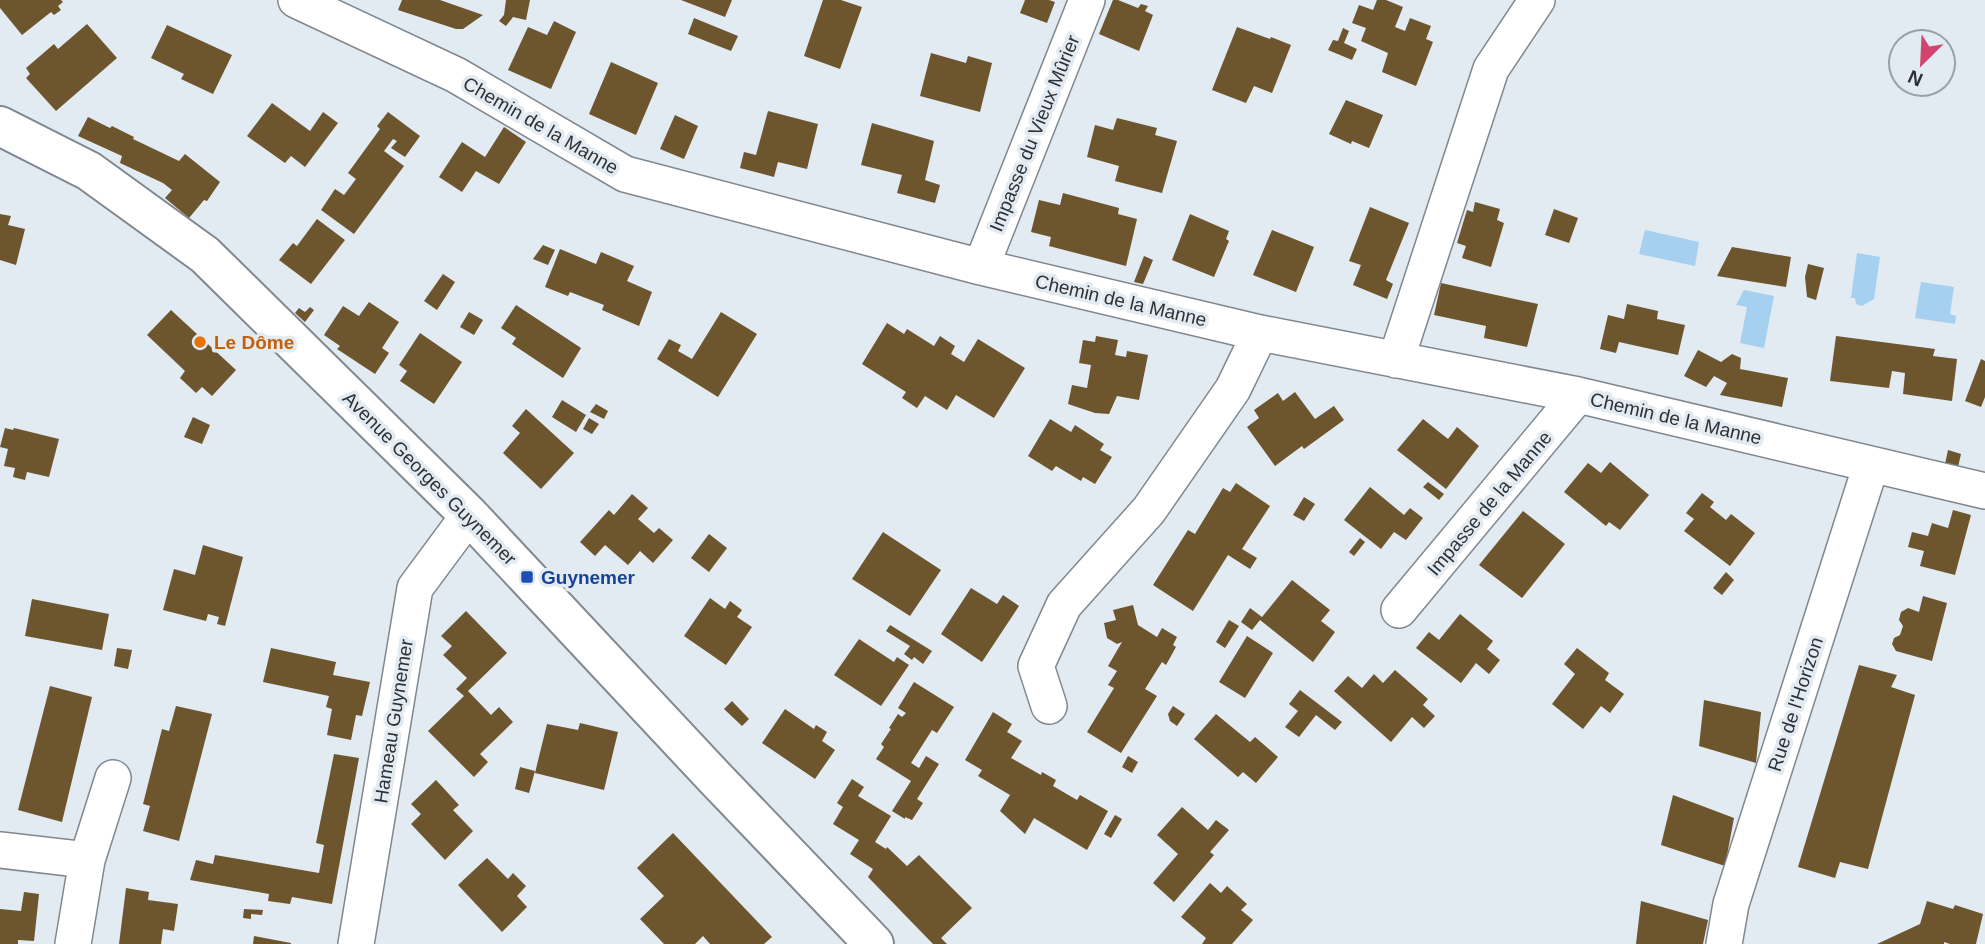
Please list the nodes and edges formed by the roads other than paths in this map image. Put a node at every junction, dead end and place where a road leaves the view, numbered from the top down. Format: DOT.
graph roads {
  1 [pos="296,0"];
  2 [pos="1087,0"];
  3 [pos="1537,0"];
  4 [pos="0,126"];
  5 [pos="981,267"];
  6 [pos="1260,333"];
  7 [pos="1396,360"];
  8 [pos="1578,395"];
  9 [pos="1871,464"];
  10 [pos="1985,491"];
  11 [pos="469,515"];
  12 [pos="1399,610"];
  13 [pos="1049,706"];
  14 [pos="113,778"];
  15 [pos="0,850"];
  16 [pos="87,860"];
  17 [pos="73,944"];
  18 [pos="356,944"];
  19 [pos="874,944"];
  20 [pos="1724,944"];
  1 -- 5 [label="street, Chemin de la Manne"];
  2 -- 5 [label="street, Impasse du Vieux Mûrier"];
  3 -- 7 [label="street"];
  4 -- 11 [label="main road, Avenue Georges Guynemer"];
  5 -- 6 [label="street, Chemin de la Manne"];
  6 -- 7 [label="street, Chemin de la Manne"];
  6 -- 13 [label="street"];
  7 -- 8 [label="street, Chemin de la Manne"];
  8 -- 9 [label="street, Chemin de la Manne"];
  8 -- 12 [label="street, Impasse de la Manne"];
  9 -- 10 [label="street, Chemin de la Manne"];
  9 -- 20 [label="street, Rue de l'Horizon"];
  11 -- 18 [label="street, Hameau Guynemer"];
  11 -- 19 [label="main road, Avenue Georges Guynemer"];
  14 -- 16 [label="street"];
  15 -- 16 [label="street"];
  16 -- 17 [label="street"];
}
